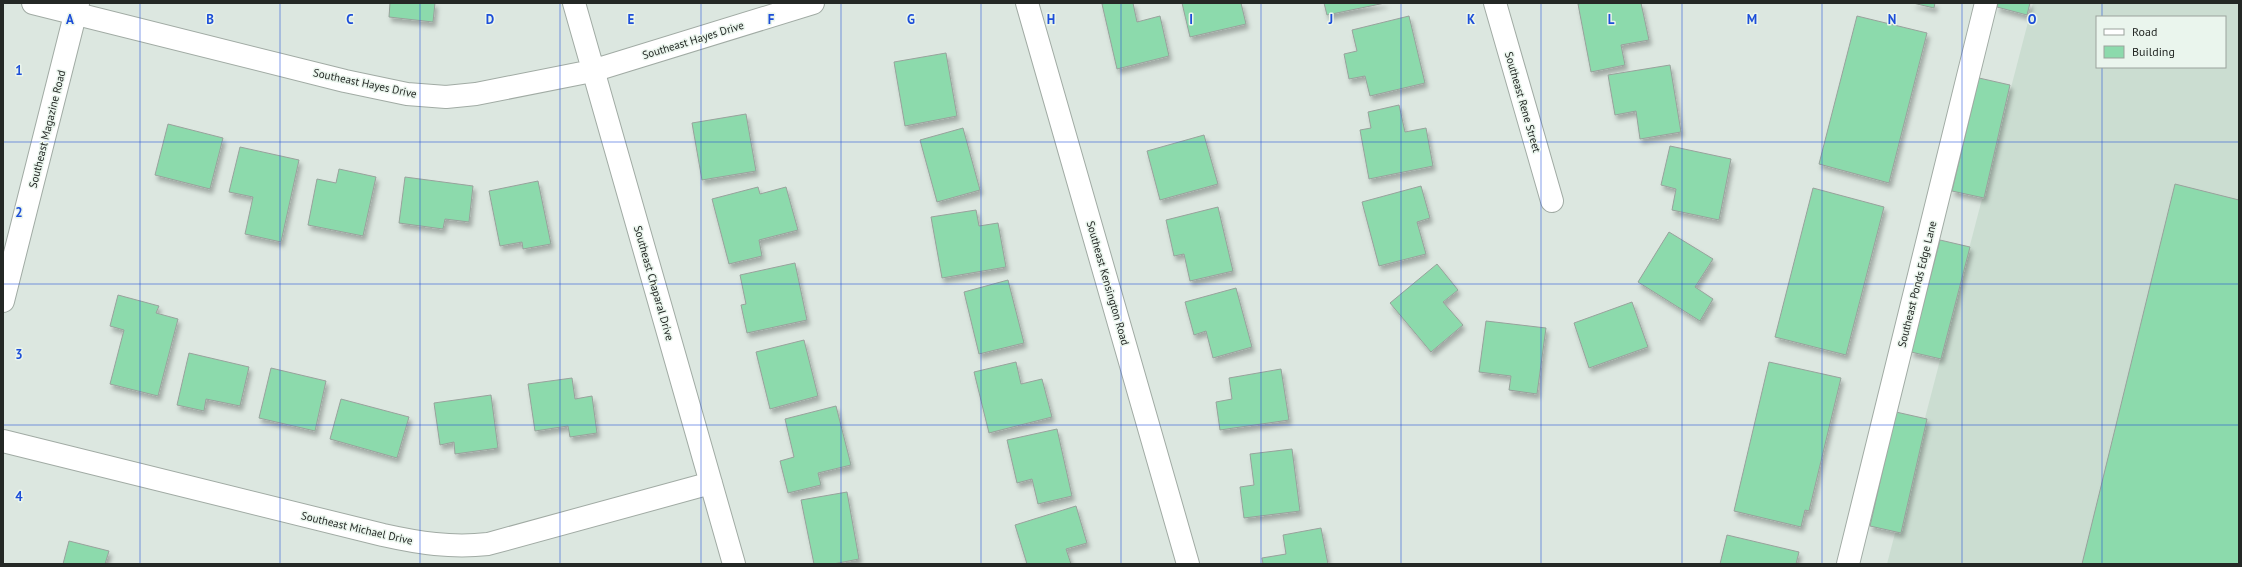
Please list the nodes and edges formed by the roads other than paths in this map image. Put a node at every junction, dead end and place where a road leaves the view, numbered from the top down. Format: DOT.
graph roads {
  1 [pos="33,3"];
  2 [pos="574,3"];
  3 [pos="813,3"];
  4 [pos="1027,3"];
  5 [pos="1495,3"];
  6 [pos="1986,3"];
  7 [pos="77,8"];
  8 [pos="592,71"];
  9 [pos="1552,201"];
  10 [pos="3,301"];
  11 [pos="3,441"];
  12 [pos="712,483"];
  13 [pos="734,564"];
  14 [pos="1188,564"];
  15 [pos="1848,564"];
  1 -- 7 [label="street, Southeast Hayes Drive"];
  2 -- 8 [label="street, Southeast Chaparal Drive"];
  3 -- 8 [label="street, Southeast Hayes Drive"];
  4 -- 14 [label="street, Southeast Kensington Road"];
  5 -- 9 [label="street, Southeast Rene Street"];
  6 -- 15 [label="street, Southeast Ponds Edge Lane"];
  7 -- 8 [label="street, Southeast Hayes Drive"];
  7 -- 10 [label="street, Southeast Magazine Road"];
  8 -- 12 [label="street, Southeast Chaparal Drive"];
  11 -- 12 [label="street, Southeast Michael Drive"];
  12 -- 13 [label="street, Southeast Chaparal Drive"];
}
